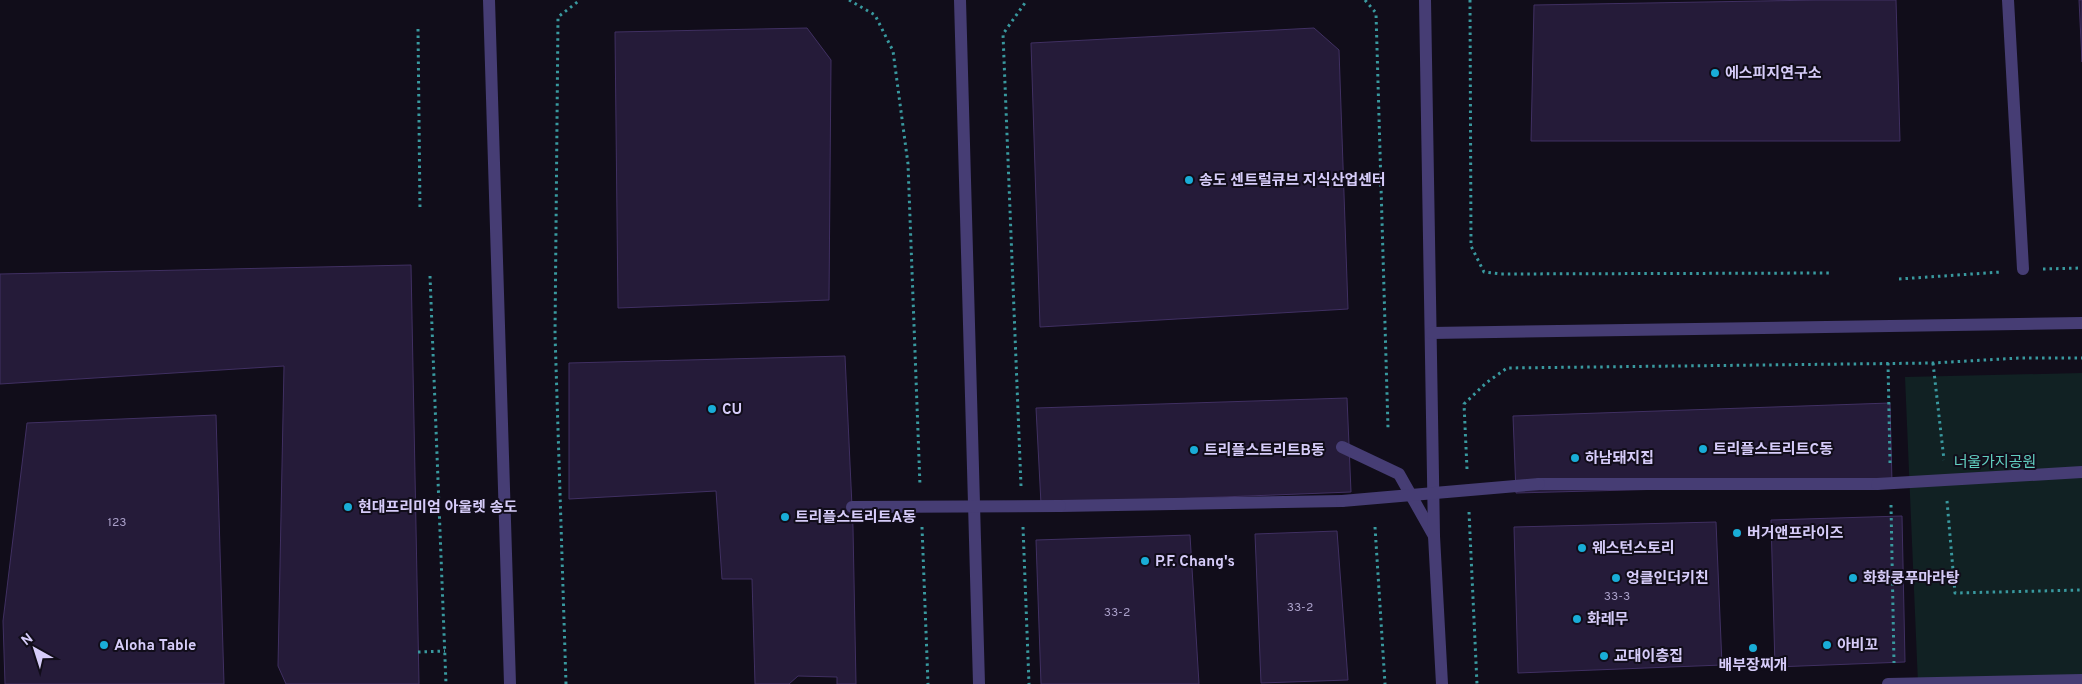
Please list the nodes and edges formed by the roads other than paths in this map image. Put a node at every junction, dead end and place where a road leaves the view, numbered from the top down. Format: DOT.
graph roads {
  1 [pos="490,0"];
  2 [pos="960,0"];
  3 [pos="1425,0"];
  4 [pos="2008,0"];
  5 [pos="2023,270"];
  6 [pos="2082,323"];
  7 [pos="1431,333"];
  8 [pos="1342,447"];
  9 [pos="2082,472"];
  10 [pos="852,507"];
  11 [pos="1434,536"];
  12 [pos="2082,680"];
  13 [pos="510,684"];
  14 [pos="979,684"];
  15 [pos="1442,684"];
  16 [pos="1888,684"];
  17 [pos="1895,684"];
  1 -- 13 [label="street"];
  2 -- 14 [label="street"];
  3 -- 7 [label="street"];
  4 -- 5 [label="street"];
  6 -- 7 [label="street"];
  7 -- 11 [label="street"];
  8 -- 11 [label="street"];
  9 -- 10 [label="street, bridge"];
  11 -- 15 [label="street"];
  12 -- 17 [label="street"];
  16 -- 17 [label="street"];
}
